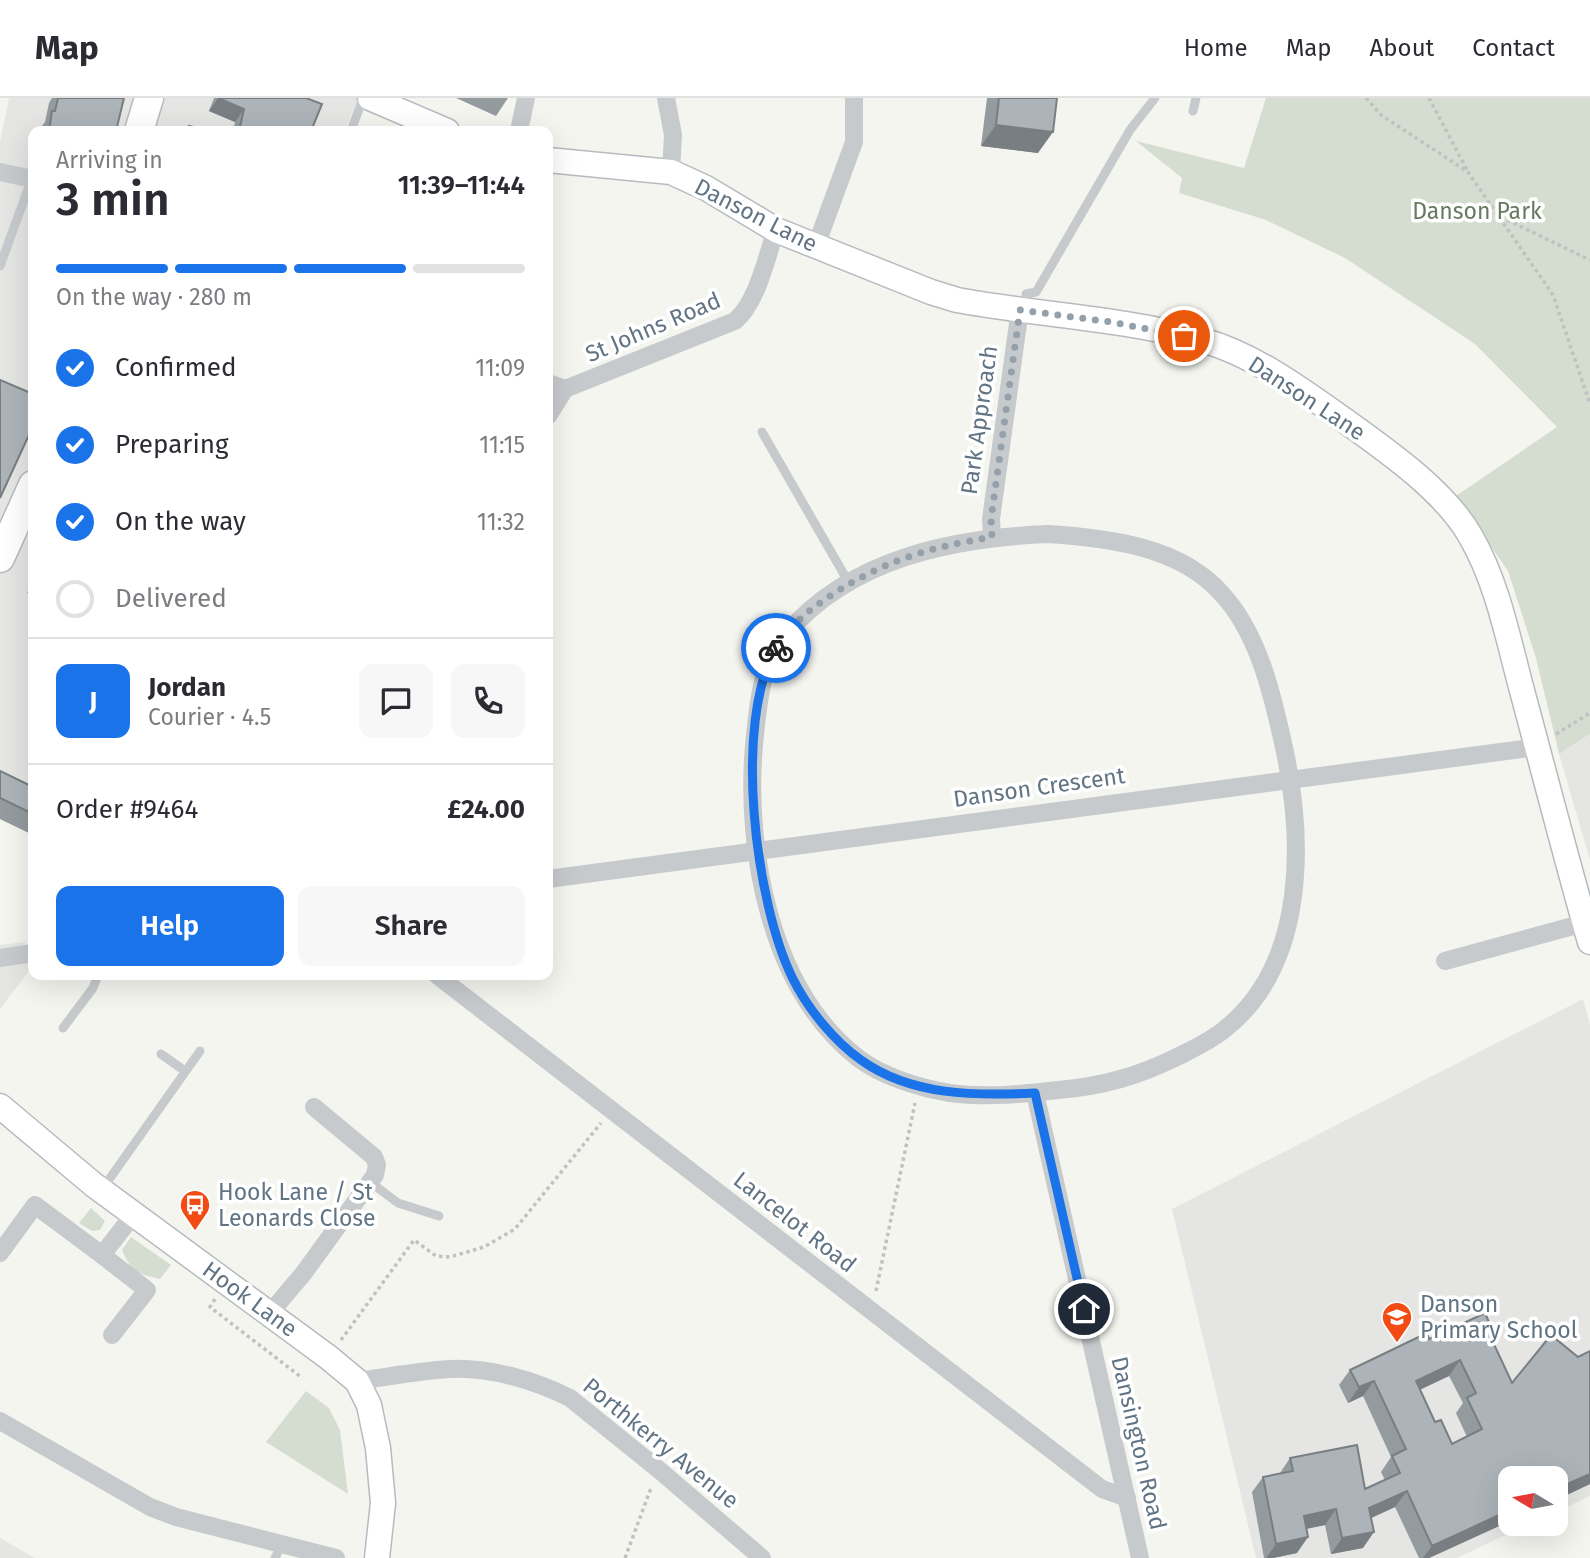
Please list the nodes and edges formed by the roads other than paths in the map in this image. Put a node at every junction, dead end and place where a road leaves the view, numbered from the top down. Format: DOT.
graph roads {
  1 [pos="149,98"];
  2 [pos="363,98"];
  3 [pos="370,98"];
  4 [pos="526,98"];
  5 [pos="666,98"];
  6 [pos="854,98"];
  7 [pos="1156,98"];
  8 [pos="1196,98"];
  9 [pos="1193,111"];
  10 [pos="141,126"];
  11 [pos="353,126"];
  12 [pos="435,126"];
  13 [pos="520,126"];
  14 [pos="553,160"];
  15 [pos="0,172"];
  16 [pos="671,172"];
  17 [pos="28,177"];
  18 [pos="28,191"];
  19 [pos="776,230"];
  20 [pos="816,246"];
  21 [pos="0,266"];
  22 [pos="1027,298"];
  23 [pos="553,385"];
  24 [pos="565,389"];
  25 [pos="553,408"];
  26 [pos="762,432"];
  27 [pos="28,496"];
  28 [pos="992,537"];
  29 [pos="0,558"];
  30 [pos="849,583"];
  31 [pos="1537,747"];
  32 [pos="1291,779"];
  33 [pos="757,849"];
  34 [pos="553,878"];
  35 [pos="1587,932"];
  36 [pos="28,954"];
  37 [pos="0,958"];
  38 [pos="1445,961"];
  39 [pos="97,980"];
  40 [pos="443,980"];
  41 [pos="62,1028"];
  42 [pos="200,1051"];
  43 [pos="161,1054"];
  44 [pos="185,1071"];
  45 [pos="1035,1093"];
  46 [pos="0,1106"];
  47 [pos="314,1107"];
  48 [pos="370,1182"];
  49 [pos="102,1190"];
  50 [pos="134,1214"];
  51 [pos="439,1216"];
  52 [pos="0,1253"];
  53 [pos="102,1255"];
  54 [pos="268,1314"];
  55 [pos="112,1335"];
  56 [pos="357,1381"];
  57 [pos="0,1421"];
  58 [pos="1127,1498"];
  59 [pos="278,1551"];
  60 [pos="336,1558"];
  61 [pos="377,1558"];
  62 [pos="762,1558"];
  63 [pos="1140,1558"];
  1 -- 10 [label="main road"];
  2 -- 11 [label="lane"];
  3 -- 12 [label="street"];
  4 -- 13 [label="street"];
  5 -- 16 [label="street"];
  6 -- 20 [label="street"];
  7 -- 22 [label="lane"];
  8 -- 9 [label="lane"];
  14 -- 16 [label="street, Danson Lane"];
  15 -- 17 [label="street"];
  16 -- 19 [label="street, Danson Lane"];
  18 -- 21 [label="lane"];
  19 -- 20 [label="street, Danson Lane"];
  19 -- 24 [label="street, St Johns Road"];
  20 -- 22 [label="street, Danson Lane"];
  22 -- 28 [label="street, Park Approach"];
  22 -- 31 [label="street, Danson Lane"];
  23 -- 24 [label="street"];
  24 -- 25 [label="street"];
  26 -- 30 [label="lane"];
  27 -- 29 [label="main road"];
  28 -- 30 [label="street"];
  28 -- 32 [label="street"];
  30 -- 33 [label="street"];
  31 -- 32 [label="street, Danson Crescent"];
  31 -- 35 [label="street, Danson Lane"];
  32 -- 33 [label="street, Danson Crescent"];
  32 -- 45 [label="street"];
  33 -- 34 [label="street, Danson Crescent"];
  33 -- 45 [label="street"];
  35 -- 38 [label="street"];
  36 -- 37 [label="street"];
  39 -- 41 [label="lane"];
  40 -- 58 [label="street, Lancelot Road"];
  42 -- 44 [label="lane"];
  43 -- 44 [label="lane"];
  44 -- 49 [label="lane"];
  45 -- 58 [label="street, Dansington Road"];
  46 -- 49 [label="street, Hook Lane"];
  47 -- 48 [label="street"];
  48 -- 51 [label="lane"];
  48 -- 54 [label="street"];
  49 -- 50 [label="street, Hook Lane"];
  50 -- 53 [label="street"];
  50 -- 54 [label="street, Hook Lane"];
  52 -- 53 [label="street"];
  53 -- 55 [label="street"];
  54 -- 56 [label="street, Hook Lane"];
  56 -- 61 [label="street, Hook Lane"];
  56 -- 62 [label="street, Porthkerry Avenue"];
  57 -- 59 [label="street"];
  58 -- 63 [label="street, Dansington Road"];
  59 -- 60 [label="street"];
}
